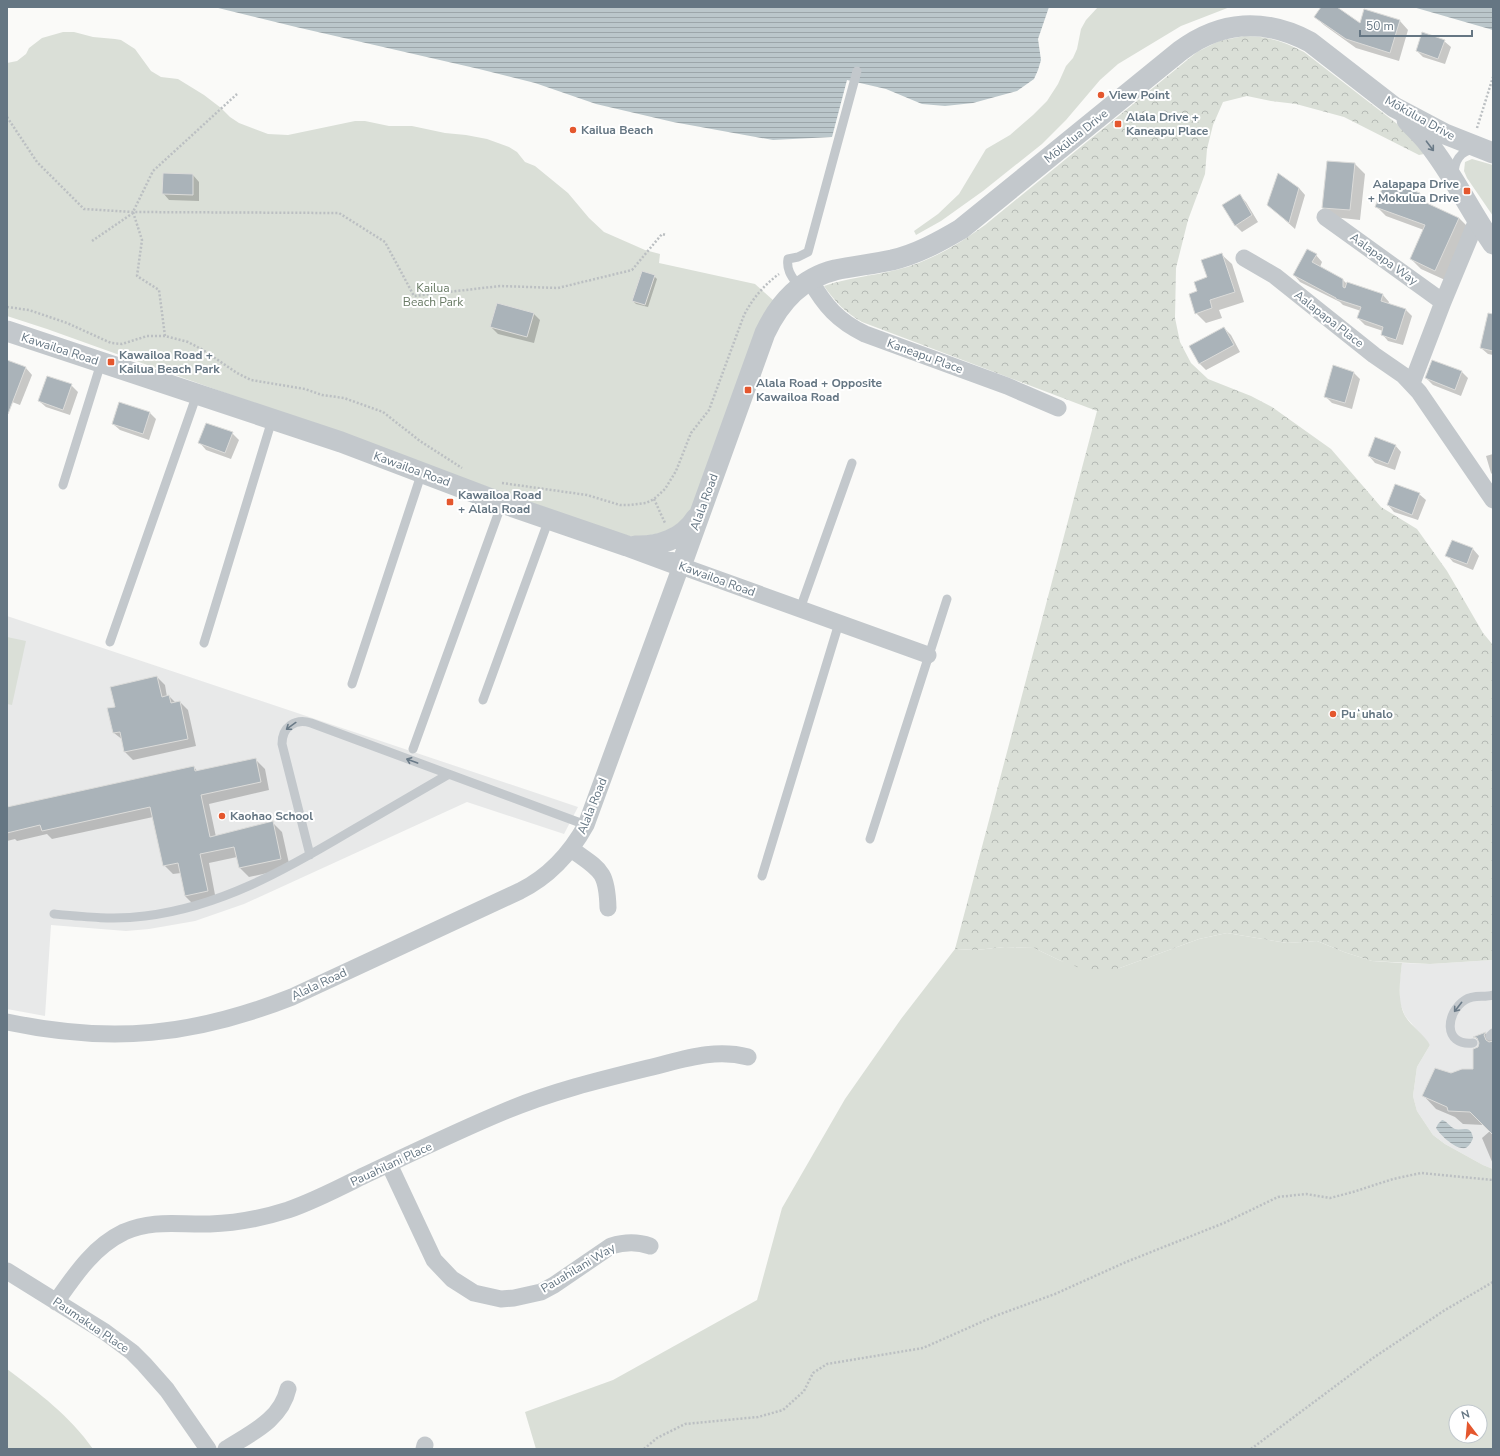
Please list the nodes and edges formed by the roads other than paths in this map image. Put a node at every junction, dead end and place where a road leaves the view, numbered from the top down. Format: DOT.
graph roads {
  1 [pos="857,71"];
  2 [pos="1394,107"];
  3 [pos="1482,149"];
  4 [pos="1455,181"];
  5 [pos="1325,217"];
  6 [pos="1477,220"];
  7 [pos="1493,244"];
  8 [pos="1244,258"];
  9 [pos="805,284"];
  10 [pos="1443,302"];
  11 [pos="7,331"];
  12 [pos="101,362"];
  13 [pos="1412,383"];
  14 [pos="197,394"];
  15 [pos="1058,408"];
  16 [pos="272,420"];
  17 [pos="852,463"];
  18 [pos="422,472"];
  19 [pos="63,485"];
  20 [pos="1493,500"];
  21 [pos="502,503"];
  22 [pos="701,511"];
  23 [pos="549,519"];
  24 [pos="627,546"];
  25 [pos="681,566"];
  26 [pos="947,599"];
  27 [pos="800,609"];
  28 [pos="839,623"];
  29 [pos="110,642"];
  30 [pos="204,644"];
  31 [pos="928,655"];
  32 [pos="352,684"];
  33 [pos="483,700"];
  34 [pos="413,749"];
  35 [pos="449,774"];
  36 [pos="586,825"];
  37 [pos="870,839"];
  38 [pos="571,849"];
  39 [pos="310,855"];
  40 [pos="762,876"];
  41 [pos="608,908"];
  42 [pos="54,914"];
  43 [pos="1493,995"];
  44 [pos="1483,997"];
  45 [pos="1493,1005"];
  46 [pos="7,1022"];
  47 [pos="1472,1043"];
  48 [pos="748,1058"];
  49 [pos="389,1164"];
  50 [pos="650,1246"];
  51 [pos="7,1271"];
  52 [pos="56,1302"];
  53 [pos="288,1389"];
  54 [pos="208,1449"];
  55 [pos="226,1449"];
  1 -- 9 [label="lane"];
  2 -- 3 [label="street, Mōkūlua Drive"];
  2 -- 4 [label="street, one-way"];
  2 -- 9 [label="street, Mōkūlua Drive"];
  3 -- 4 [label="lane"];
  4 -- 6 [label="street"];
  5 -- 10 [label="street, Aalapapa Way"];
  6 -- 7 [label="street"];
  6 -- 10 [label="street"];
  8 -- 13 [label="street, Aalapapa Place"];
  9 -- 15 [label="street, Kaneapu Place"];
  9 -- 22 [label="street, Alala Road"];
  10 -- 13 [label="street"];
  11 -- 12 [label="street, Kawailoa Road"];
  12 -- 14 [label="street, Kawailoa Road"];
  12 -- 19 [label="lane"];
  13 -- 20 [label="street, Aalapapa Place"];
  14 -- 16 [label="street, Kawailoa Road"];
  14 -- 29 [label="lane"];
  16 -- 18 [label="street, Kawailoa Road"];
  16 -- 30 [label="lane"];
  17 -- 27 [label="lane"];
  18 -- 21 [label="street, Kawailoa Road"];
  18 -- 32 [label="lane"];
  21 -- 23 [label="street, Kawailoa Road"];
  21 -- 34 [label="lane"];
  22 -- 24 [label="street"];
  22 -- 25 [label="street, Alala Road"];
  23 -- 24 [label="street, Kawailoa Road"];
  23 -- 33 [label="lane"];
  24 -- 25 [label="street, Kawailoa Road"];
  25 -- 27 [label="street, Kawailoa Road"];
  25 -- 36 [label="street, Alala Road"];
  26 -- 31 [label="lane"];
  27 -- 28 [label="street, Kawailoa Road"];
  28 -- 31 [label="street, Kawailoa Road"];
  28 -- 40 [label="lane"];
  31 -- 37 [label="lane"];
  35 -- 36 [label="lane"];
  35 -- 39 [label="lane"];
  35 -- 39 [label="lane, one-way"];
  36 -- 38 [label="street, Alala Road"];
  38 -- 41 [label="street"];
  38 -- 46 [label="street, Alala Road"];
  39 -- 42 [label="lane"];
  43 -- 44 [label="lane"];
  44 -- 45 [label="lane"];
  44 -- 47 [label="lane, one-way"];
  48 -- 49 [label="street, Pauahilani Place"];
  49 -- 50 [label="street, Pauahilani Way"];
  49 -- 52 [label="street, Pauahilani Place"];
  51 -- 52 [label="street, Paumakua Place"];
  52 -- 54 [label="street, Paumakua Place"];
  53 -- 55 [label="street"];
}
